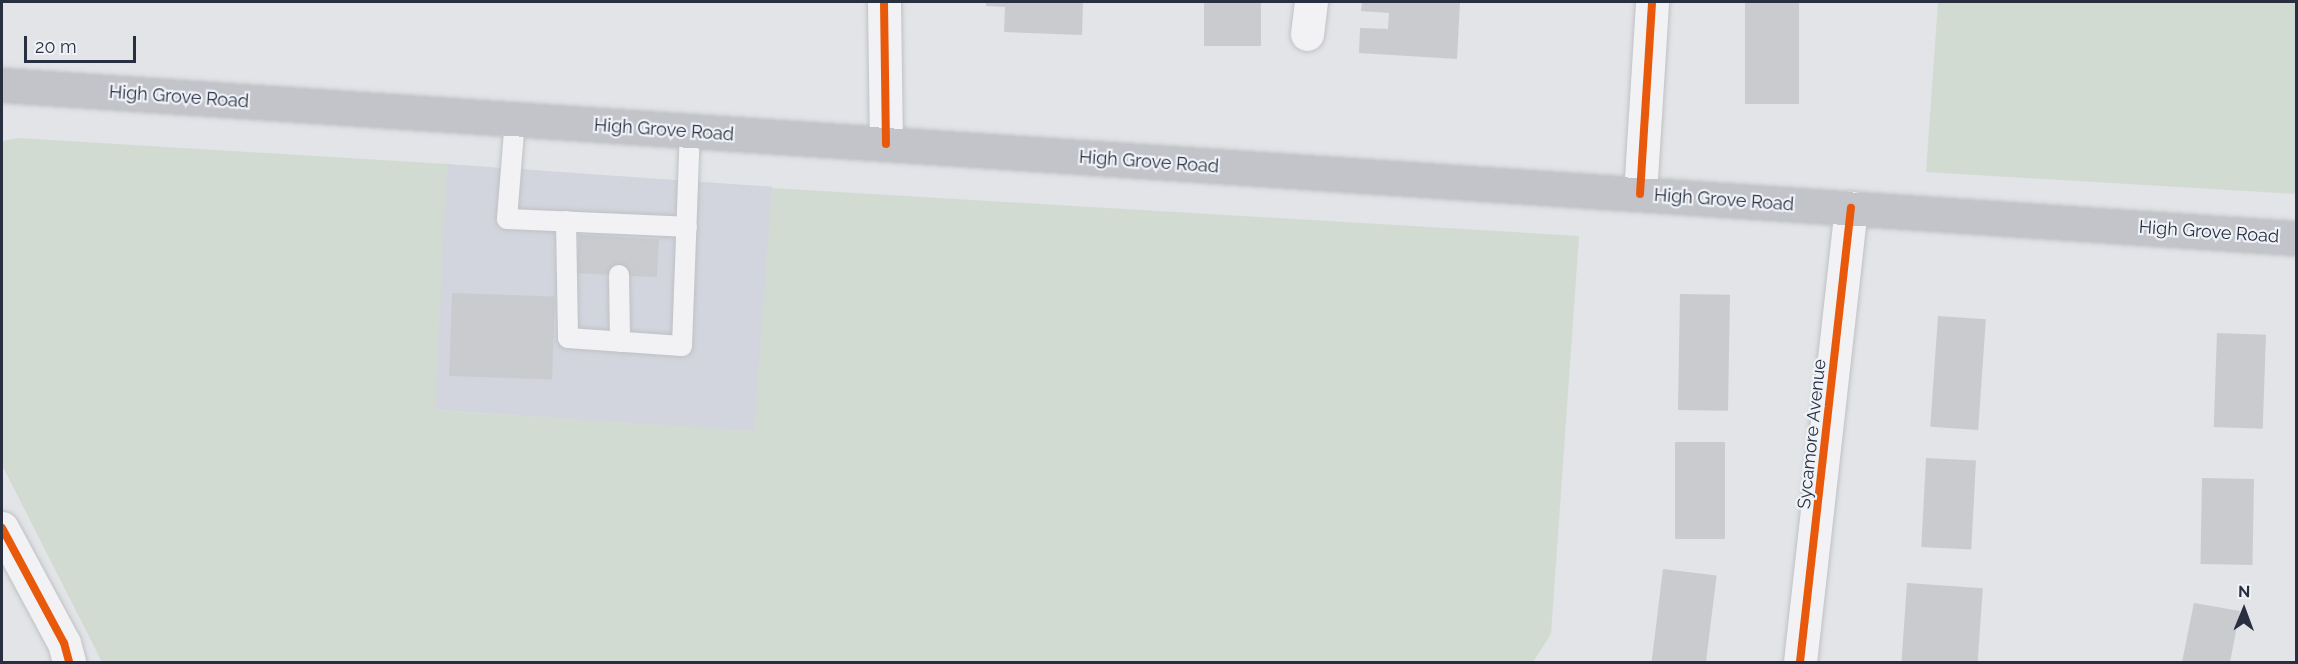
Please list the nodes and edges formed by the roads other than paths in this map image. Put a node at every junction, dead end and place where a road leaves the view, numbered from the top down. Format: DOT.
graph roads {
  1 [pos="1311,2"];
  2 [pos="1652,2"];
  3 [pos="884,15"];
  4 [pos="1307,34"];
  5 [pos="2,85"];
  6 [pos="515,120"];
  7 [pos="690,131"];
  8 [pos="886,144"];
  9 [pos="1640,194"];
  10 [pos="1851,208"];
  11 [pos="566,221"];
  12 [pos="687,227"];
  13 [pos="2296,238"];
  14 [pos="619,275"];
  15 [pos="620,342"];
  16 [pos="2,528"];
  17 [pos="69,663"];
  18 [pos="1800,663"];
  1 -- 4 [label="street"];
  2 -- 9 [label="street"];
  3 -- 8 [label="street"];
  5 -- 6 [label="main road, High Grove Road"];
  6 -- 7 [label="main road, High Grove Road"];
  6 -- 11 [label="lane"];
  7 -- 8 [label="main road, High Grove Road"];
  7 -- 12 [label="lane"];
  8 -- 9 [label="main road, High Grove Road"];
  9 -- 10 [label="main road, High Grove Road"];
  10 -- 13 [label="main road, High Grove Road"];
  10 -- 18 [label="street, Sycamore Avenue"];
  11 -- 12 [label="lane"];
  11 -- 15 [label="lane"];
  12 -- 15 [label="lane"];
  14 -- 15 [label="lane"];
  16 -- 17 [label="street"];
}
